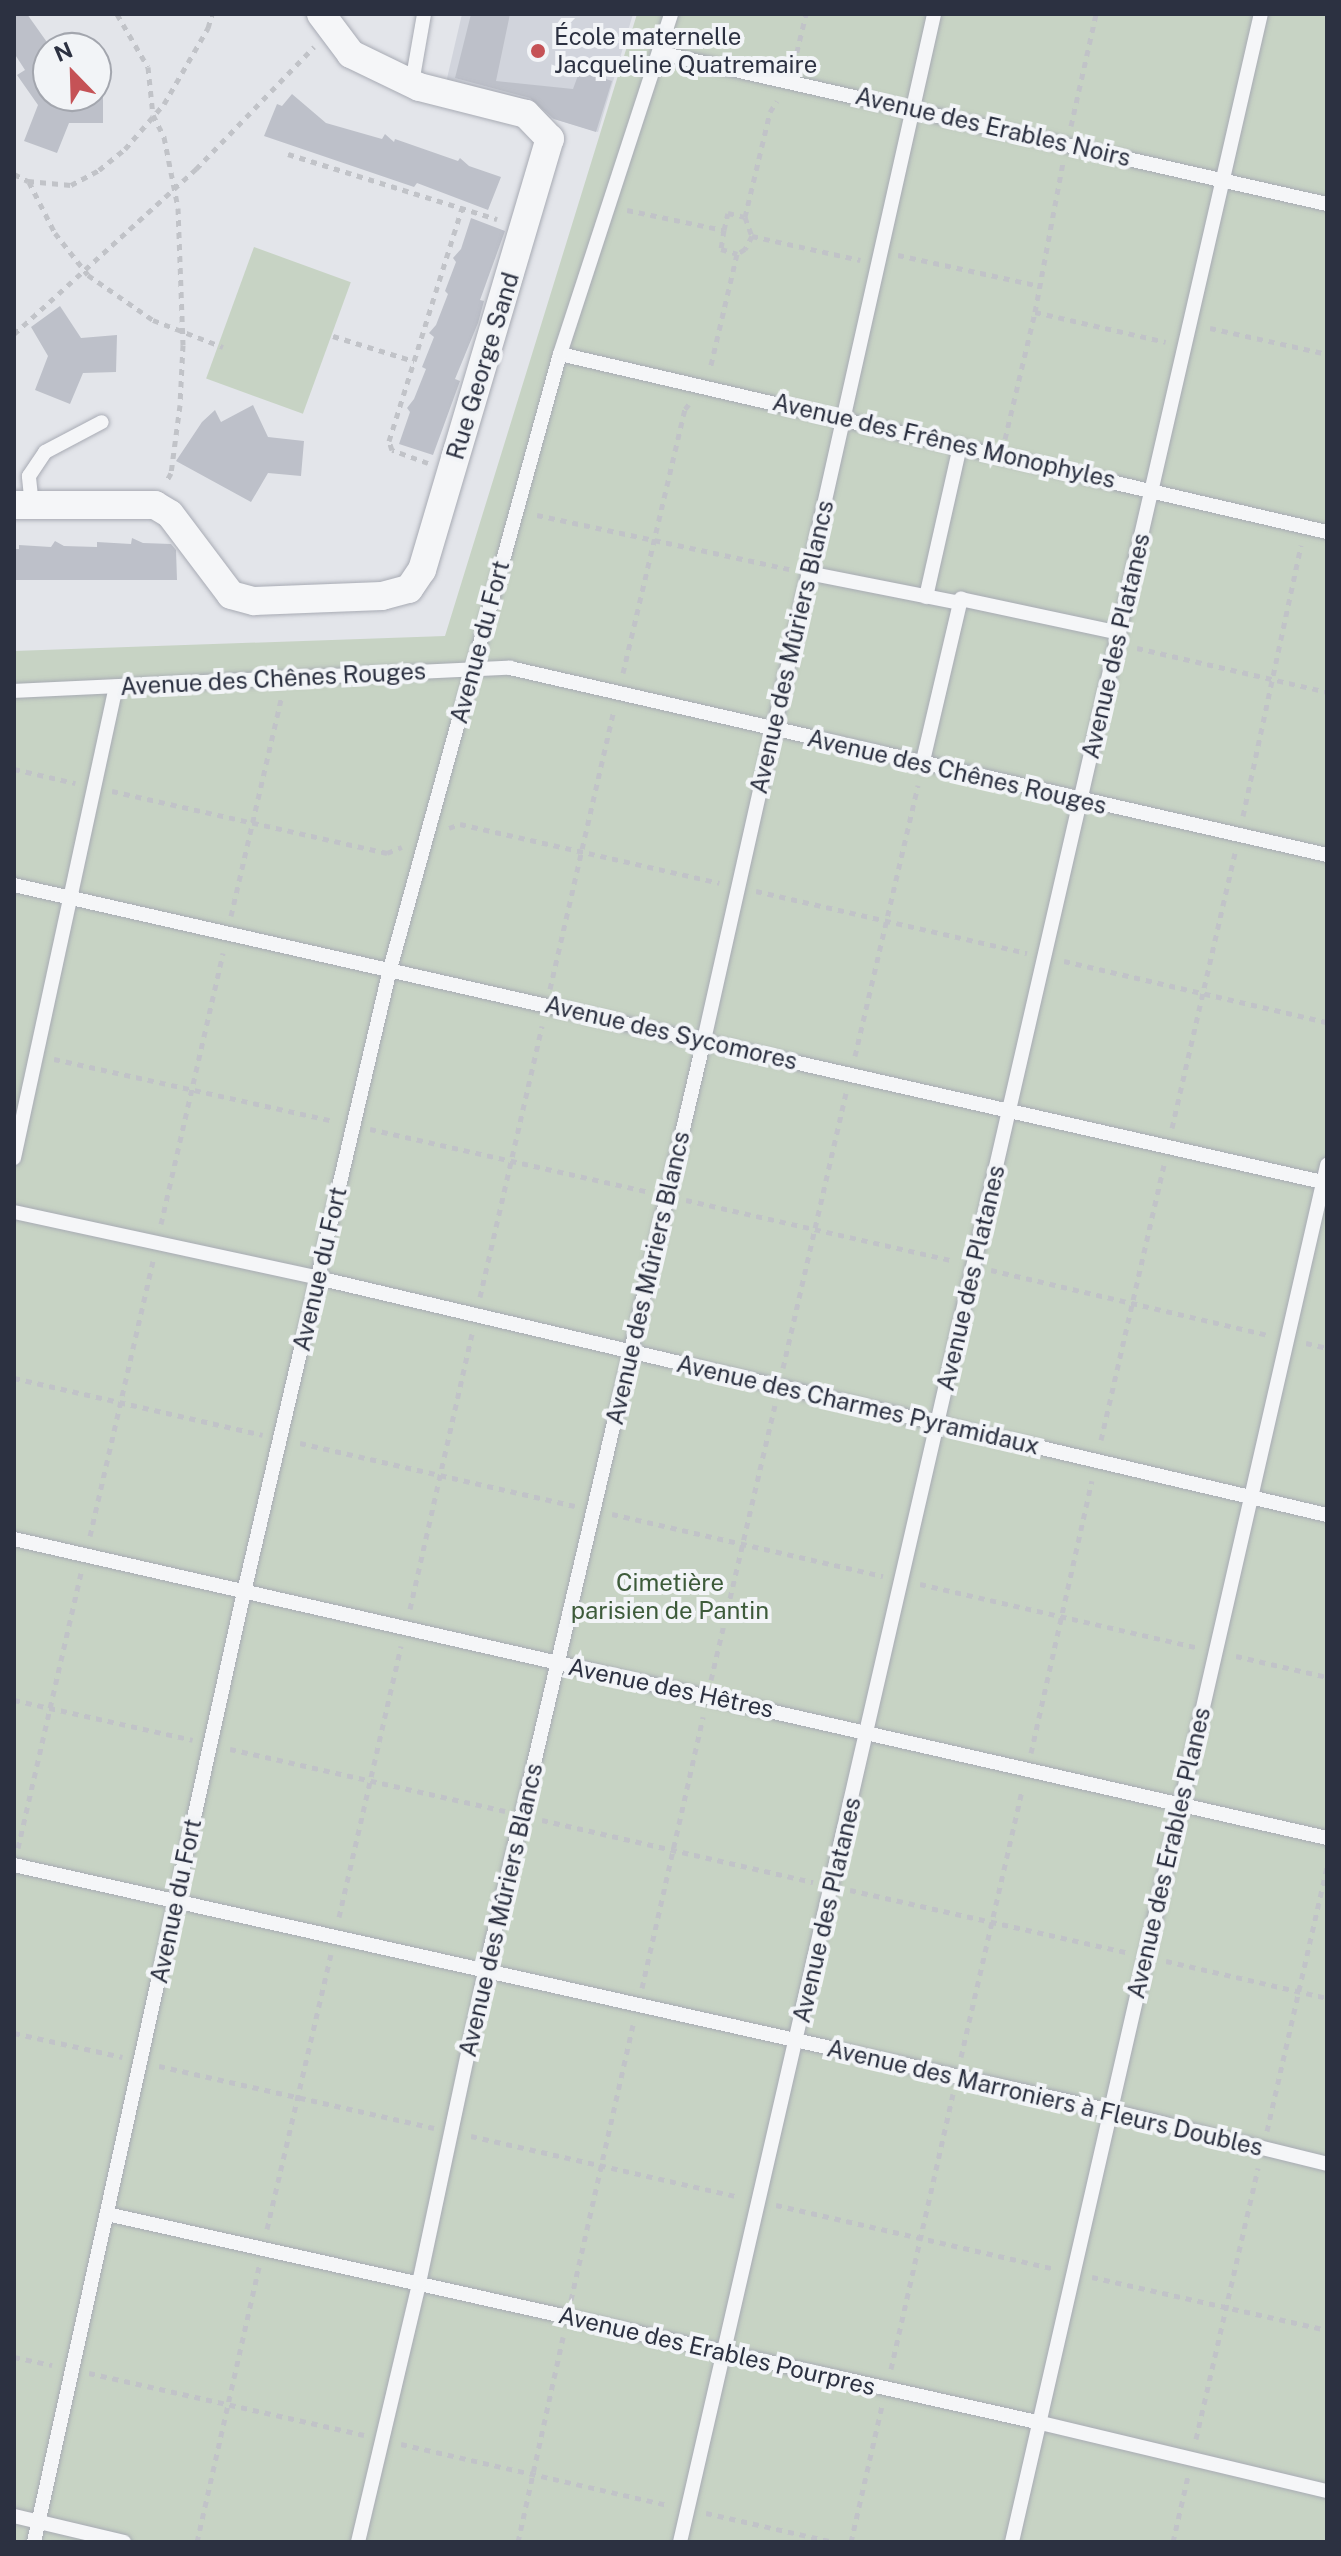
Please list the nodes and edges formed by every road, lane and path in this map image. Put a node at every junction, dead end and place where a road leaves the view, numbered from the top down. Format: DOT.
graph roads {
  1 [pos="117,14"];
  2 [pos="212,14"];
  3 [pos="424,14"];
  4 [pos="671,14"];
  5 [pos="806,14"];
  6 [pos="934,14"];
  7 [pos="1096,14"];
  8 [pos="1261,14"];
  9 [pos="326,21"];
  10 [pos="660,53"];
  11 [pos="412,83"];
  12 [pos="790,83"];
  13 [pos="912,108"];
  14 [pos="153,115"];
  15 [pos="1067,143"];
  16 [pos="288,154"];
  17 [pos="14,174"];
  18 [pos="1223,180"];
  19 [pos="28,181"];
  20 [pos="175,188"];
  21 [pos="1327,204"];
  22 [pos="608,206"];
  23 [pos="462,208"];
  24 [pos="745,217"];
  25 [pos="524,227"];
  26 [pos="724,230"];
  27 [pos="737,254"];
  28 [pos="85,271"];
  29 [pos="1035,312"];
  30 [pos="1189,324"];
  31 [pos="183,332"];
  32 [pos="14,334"];
  33 [pos="333,336"];
  34 [pos="1184,346"];
  35 [pos="223,347"];
  36 [pos="560,354"];
  37 [pos="1327,354"];
  38 [pos="414,361"];
  39 [pos="706,386"];
  40 [pos="845,420"];
  41 [pos="102,422"];
  42 [pos="960,446"];
  43 [pos="1001,455"];
  44 [pos="451,472"];
  45 [pos="1152,489"];
  46 [pos="155,505"];
  47 [pos="23,506"];
  48 [pos="516,510"];
  49 [pos="1305,528"];
  50 [pos="1327,532"];
  51 [pos="657,541"];
  52 [pos="808,573"];
  53 [pos="926,597"];
  54 [pos="960,603"];
  55 [pos="1118,638"];
  56 [pos="473,669"];
  57 [pos="285,679"];
  58 [pos="1272,679"];
  59 [pos="116,687"];
  60 [pos="14,691"];
  61 [pos="1327,692"];
  62 [pos="618,694"];
  63 [pos="771,730"];
  64 [pos="922,765"];
  65 [pos="14,769"];
  66 [pos="95,787"];
  67 [pos="1080,801"];
  68 [pos="253,823"];
  69 [pos="1239,836"];
  70 [pos="427,837"];
  71 [pos="581,851"];
  72 [pos="1327,855"];
  73 [pos="14,885"];
  74 [pos="737,887"];
  75 [pos="71,898"];
  76 [pos="886,921"];
  77 [pos="228,931"];
  78 [pos="1045,957"];
  79 [pos="390,969"];
  80 [pos="1203,993"];
  81 [pos="546,1004"];
  82 [pos="1327,1022"];
  83 [pos="704,1040"];
  84 [pos="851,1074"];
  85 [pos="1009,1112"];
  86 [pos="1168,1147"];
  87 [pos="14,1158"];
  88 [pos="1327,1165"];
  89 [pos="1325,1182"];
  90 [pos="14,1212"];
  91 [pos="157,1243"];
  92 [pos="318,1278"];
  93 [pos="476,1315"];
  94 [pos="629,1352"];
  95 [pos="14,1378"];
  96 [pos="779,1386"];
  97 [pos="120,1402"];
  98 [pos="938,1422"];
  99 [pos="281,1439"];
  100 [pos="1097,1461"];
  101 [pos="440,1475"];
  102 [pos="1252,1499"];
  103 [pos="593,1510"];
  104 [pos="1327,1515"];
  105 [pos="14,1539"];
  106 [pos="743,1544"];
  107 [pos="85,1557"];
  108 [pos="902,1580"];
  109 [pos="244,1592"];
  110 [pos="1061,1617"];
  111 [pos="405,1628"];
  112 [pos="1215,1652"];
  113 [pos="558,1664"];
  114 [pos="1327,1677"];
  115 [pos="707,1696"];
  116 [pos="14,1700"];
  117 [pos="50,1708"];
  118 [pos="867,1732"];
  119 [pos="211,1745"];
  120 [pos="1027,1769"];
  121 [pos="370,1781"];
  122 [pos="1178,1805"];
  123 [pos="523,1816"];
  124 [pos="1327,1838"];
  125 [pos="673,1850"];
  126 [pos="14,1866"];
  127 [pos="1327,1867"];
  128 [pos="832,1886"];
  129 [pos="175,1904"];
  130 [pos="992,1922"];
  131 [pos="334,1939"];
  132 [pos="1145,1957"];
  133 [pos="485,1972"];
  134 [pos="1298,1992"];
  135 [pos="1327,1998"];
  136 [pos="638,2005"];
  137 [pos="14,2033"];
  138 [pos="797,2040"];
  139 [pos="141,2061"];
  140 [pos="957,2076"];
  141 [pos="298,2097"];
  142 [pos="1112,2111"];
  143 [pos="451,2132"];
  144 [pos="1262,2148"];
  145 [pos="1327,2164"];
  146 [pos="601,2166"];
  147 [pos="759,2201"];
  148 [pos="107,2214"];
  149 [pos="920,2238"];
  150 [pos="263,2248"];
  151 [pos="1075,2273"];
  152 [pos="419,2283"];
  153 [pos="1226,2307"];
  154 [pos="567,2317"];
  155 [pos="1327,2330"];
  156 [pos="724,2354"];
  157 [pos="14,2357"];
  158 [pos="72,2370"];
  159 [pos="886,2389"];
  160 [pos="228,2403"];
  161 [pos="1041,2423"];
  162 [pos="382,2440"];
  163 [pos="1192,2459"];
  164 [pos="533,2474"];
  165 [pos="1327,2491"];
  166 [pos="688,2509"];
  167 [pos="14,2516"];
  168 [pos="39,2522"];
  169 [pos="34,2542"];
  170 [pos="124,2542"];
  171 [pos="197,2542"];
  172 [pos="358,2542"];
  173 [pos="518,2542"];
  174 [pos="680,2542"];
  175 [pos="834,2542"];
  176 [pos="851,2542"];
  177 [pos="1012,2542"];
  178 [pos="1173,2542"];
  1 -- 14 [label="path"];
  2 -- 14 [label="path"];
  3 -- 11 [label="lane"];
  4 -- 10 [label="lane, Avenue du Fort"];
  5 -- 12 [label="path"];
  6 -- 13 [label="lane, Avenue des Mûriers Blancs"];
  7 -- 15 [label="path"];
  8 -- 18 [label="lane, Avenue des Platanes"];
  9 -- 11 [label="street"];
  9 -- 20 [label="path"];
  10 -- 12 [label="lane, Avenue des Erables Noirs"];
  10 -- 22 [label="lane, Avenue du Fort"];
  11 -- 25 [label="street, Rue George Sand"];
  12 -- 13 [label="lane, Avenue des Erables Noirs"];
  12 -- 24 [label="path"];
  13 -- 15 [label="lane, Avenue des Erables Noirs"];
  13 -- 40 [label="lane, Avenue des Mûriers Blancs"];
  14 -- 19 [label="path"];
  14 -- 20 [label="path"];
  15 -- 18 [label="lane, Avenue des Erables Noirs"];
  15 -- 29 [label="path"];
  16 -- 23 [label="path"];
  17 -- 19 [label="path"];
  18 -- 21 [label="lane, Avenue des Erables Noirs"];
  18 -- 30 [label="lane, Avenue des Platanes"];
  19 -- 28 [label="path"];
  20 -- 28 [label="path"];
  20 -- 31 [label="path"];
  22 -- 26 [label="path"];
  22 -- 36 [label="lane, Avenue du Fort"];
  23 -- 25 [label="path"];
  23 -- 38 [label="path"];
  24 -- 26 [label="path"];
  24 -- 27 [label="path"];
  25 -- 44 [label="street, Rue George Sand"];
  26 -- 27 [label="path"];
  27 -- 39 [label="path"];
  28 -- 31 [label="path"];
  28 -- 32 [label="path"];
  29 -- 34 [label="path"];
  29 -- 43 [label="path"];
  30 -- 34 [label="lane, Avenue des Platanes"];
  30 -- 37 [label="path"];
  31 -- 35 [label="path"];
  31 -- 46 [label="path"];
  33 -- 38 [label="path"];
  34 -- 45 [label="lane, Avenue des Platanes"];
  36 -- 39 [label="lane, Avenue des Frênes Monophyles"];
  36 -- 48 [label="lane, Avenue du Fort"];
  38 -- 44 [label="path"];
  39 -- 40 [label="lane, Avenue des Frênes Monophyles"];
  39 -- 51 [label="path"];
  40 -- 42 [label="lane, Avenue des Frênes Monophyles"];
  40 -- 52 [label="lane, Avenue des Mûriers Blancs"];
  41 -- 47 [label="lane"];
  42 -- 43 [label="lane, Avenue des Frênes Monophyles"];
  42 -- 53 [label="lane"];
  43 -- 45 [label="lane, Avenue des Frênes Monophyles"];
  44 -- 46 [label="street, Rue George Sand"];
  45 -- 49 [label="lane, Avenue des Frênes Monophyles"];
  45 -- 55 [label="lane, Avenue des Platanes"];
  46 -- 47 [label="street"];
  48 -- 51 [label="path"];
  48 -- 56 [label="lane, Avenue du Fort"];
  49 -- 50 [label="lane, Avenue des Frênes Monophyles"];
  49 -- 58 [label="path"];
  51 -- 52 [label="path"];
  51 -- 62 [label="path"];
  52 -- 53 [label="lane"];
  52 -- 63 [label="lane, Avenue des Mûriers Blancs"];
  53 -- 54 [label="lane"];
  54 -- 55 [label="lane"];
  54 -- 64 [label="lane"];
  55 -- 58 [label="path"];
  55 -- 67 [label="lane, Avenue des Platanes"];
  56 -- 57 [label="lane, Avenue des Chênes Rouges"];
  56 -- 62 [label="lane, Avenue des Chênes Rouges"];
  56 -- 70 [label="lane, Avenue du Fort"];
  57 -- 59 [label="lane, Avenue des Chênes Rouges"];
  57 -- 68 [label="path"];
  58 -- 61 [label="path"];
  58 -- 69 [label="path"];
  59 -- 60 [label="lane, Avenue des Chênes Rouges"];
  59 -- 66 [label="lane"];
  62 -- 63 [label="lane, Avenue des Chênes Rouges"];
  62 -- 71 [label="path"];
  63 -- 64 [label="lane, Avenue des Chênes Rouges"];
  63 -- 74 [label="lane, Avenue des Mûriers Blancs"];
  64 -- 67 [label="lane, Avenue des Chênes Rouges"];
  64 -- 76 [label="path"];
  65 -- 66 [label="path"];
  66 -- 68 [label="path"];
  66 -- 75 [label="lane"];
  67 -- 69 [label="lane, Avenue des Chênes Rouges"];
  67 -- 78 [label="lane, Avenue des Platanes"];
  68 -- 70 [label="path"];
  68 -- 77 [label="path"];
  69 -- 72 [label="lane, Avenue des Chênes Rouges"];
  69 -- 80 [label="path"];
  70 -- 71 [label="path"];
  70 -- 79 [label="lane, Avenue du Fort"];
  71 -- 74 [label="path"];
  71 -- 81 [label="path"];
  73 -- 75 [label="lane, Avenue des Sycomores"];
  74 -- 76 [label="path"];
  74 -- 83 [label="lane, Avenue des Mûriers Blancs"];
  75 -- 77 [label="lane, Avenue des Sycomores"];
  75 -- 87 [label="lane"];
  76 -- 78 [label="path"];
  76 -- 84 [label="path"];
  77 -- 79 [label="lane, Avenue des Sycomores"];
  77 -- 91 [label="path"];
  78 -- 80 [label="path"];
  78 -- 85 [label="lane, Avenue des Platanes"];
  79 -- 81 [label="lane, Avenue des Sycomores"];
  79 -- 92 [label="lane, Avenue du Fort"];
  80 -- 82 [label="path"];
  80 -- 86 [label="path"];
  81 -- 83 [label="lane, Avenue des Sycomores"];
  81 -- 93 [label="path"];
  83 -- 84 [label="lane, Avenue des Sycomores"];
  83 -- 94 [label="lane, Avenue des Mûriers Blancs"];
  84 -- 85 [label="lane, Avenue des Sycomores"];
  84 -- 96 [label="path"];
  85 -- 86 [label="lane, Avenue des Sycomores"];
  85 -- 98 [label="lane, Avenue des Platanes"];
  86 -- 89 [label="lane, Avenue des Sycomores"];
  86 -- 100 [label="path"];
  88 -- 89 [label="lane, Avenue des Erables Planes"];
  89 -- 102 [label="lane, Avenue des Erables Planes"];
  90 -- 91 [label="lane, Avenue des Charmes Pyramidaux"];
  91 -- 92 [label="lane, Avenue des Charmes Pyramidaux"];
  91 -- 97 [label="path"];
  92 -- 93 [label="lane, Avenue des Charmes Pyramidaux"];
  92 -- 99 [label="lane, Avenue du Fort"];
  93 -- 94 [label="lane, Avenue des Charmes Pyramidaux"];
  93 -- 101 [label="path"];
  94 -- 96 [label="lane, Avenue des Charmes Pyramidaux"];
  94 -- 103 [label="lane, Avenue des Mûriers Blancs"];
  95 -- 97 [label="path"];
  96 -- 98 [label="lane, Avenue des Charmes Pyramidaux"];
  96 -- 106 [label="path"];
  97 -- 99 [label="path"];
  97 -- 107 [label="path"];
  98 -- 100 [label="lane, Avenue des Charmes Pyramidaux"];
  98 -- 108 [label="lane, Avenue des Platanes"];
  99 -- 101 [label="path"];
  99 -- 109 [label="lane, Avenue du Fort"];
  100 -- 102 [label="lane, Avenue des Charmes Pyramidaux"];
  100 -- 110 [label="path"];
  101 -- 103 [label="path"];
  101 -- 111 [label="path"];
  102 -- 104 [label="lane, Avenue des Charmes Pyramidaux"];
  102 -- 112 [label="lane, Avenue des Erables Planes"];
  103 -- 106 [label="path"];
  103 -- 113 [label="lane, Avenue des Mûriers Blancs"];
  105 -- 107 [label="lane, Avenue des Hêtres"];
  106 -- 108 [label="path"];
  106 -- 115 [label="path"];
  107 -- 109 [label="lane, Avenue des Hêtres"];
  107 -- 117 [label="path"];
  108 -- 110 [label="path"];
  108 -- 118 [label="lane, Avenue des Platanes"];
  109 -- 111 [label="lane, Avenue des Hêtres"];
  109 -- 119 [label="lane, Avenue du Fort"];
  110 -- 112 [label="path"];
  110 -- 120 [label="path"];
  111 -- 113 [label="lane, Avenue des Hêtres"];
  111 -- 121 [label="path"];
  112 -- 114 [label="path"];
  112 -- 122 [label="lane, Avenue des Erables Planes"];
  113 -- 115 [label="lane, Avenue des Hêtres"];
  113 -- 123 [label="lane, Avenue des Mûriers Blancs"];
  115 -- 118 [label="lane, Avenue des Hêtres"];
  115 -- 125 [label="path"];
  116 -- 117 [label="path"];
  117 -- 119 [label="path"];
  117 -- 126 [label="path"];
  118 -- 120 [label="lane, Avenue des Hêtres"];
  118 -- 128 [label="lane, Avenue des Platanes"];
  119 -- 121 [label="path"];
  119 -- 129 [label="lane, Avenue du Fort"];
  120 -- 122 [label="lane, Avenue des Hêtres"];
  120 -- 130 [label="path"];
  121 -- 123 [label="path"];
  121 -- 131 [label="path"];
  122 -- 124 [label="lane, Avenue des Hêtres"];
  122 -- 132 [label="lane, Avenue des Erables Planes"];
  123 -- 125 [label="path"];
  123 -- 133 [label="lane, Avenue des Mûriers Blancs"];
  125 -- 128 [label="path"];
  125 -- 136 [label="path"];
  126 -- 129 [label="lane, Avenue des Marroniers à Fleurs Doubles"];
  127 -- 134 [label="path"];
  128 -- 130 [label="path"];
  128 -- 138 [label="lane, Avenue des Platanes"];
  129 -- 131 [label="lane, Avenue des Marroniers à Fleurs Doubles"];
  129 -- 139 [label="lane, Avenue du Fort"];
  130 -- 132 [label="path"];
  130 -- 140 [label="path"];
  131 -- 133 [label="lane, Avenue des Marroniers à Fleurs Doubles"];
  131 -- 141 [label="path"];
  132 -- 134 [label="path"];
  132 -- 142 [label="lane, Avenue des Erables Planes"];
  133 -- 136 [label="lane, Avenue des Marroniers à Fleurs Doubles"];
  133 -- 143 [label="lane, Avenue des Mûriers Blancs"];
  134 -- 135 [label="path"];
  134 -- 144 [label="path"];
  136 -- 138 [label="lane, Avenue des Marroniers à Fleurs Doubles"];
  136 -- 146 [label="path"];
  137 -- 139 [label="path"];
  138 -- 140 [label="lane, Avenue des Marroniers à Fleurs Doubles"];
  138 -- 147 [label="lane, Avenue des Platanes"];
  139 -- 141 [label="path"];
  139 -- 148 [label="lane, Avenue du Fort"];
  140 -- 142 [label="lane, Avenue des Marroniers à Fleurs Doubles"];
  140 -- 149 [label="path"];
  141 -- 143 [label="path"];
  141 -- 150 [label="path"];
  142 -- 144 [label="lane, Avenue des Marroniers à Fleurs Doubles"];
  142 -- 151 [label="lane, Avenue des Erables Planes"];
  143 -- 146 [label="path"];
  143 -- 152 [label="lane, Avenue des Mûriers Blancs"];
  144 -- 145 [label="lane, Avenue des Marroniers à Fleurs Doubles"];
  144 -- 153 [label="path"];
  146 -- 147 [label="path"];
  146 -- 154 [label="path"];
  147 -- 149 [label="path"];
  147 -- 156 [label="lane, Avenue des Platanes"];
  148 -- 150 [label="lane, Avenue des Erables Pourpres"];
  148 -- 158 [label="lane, Avenue du Fort"];
  149 -- 151 [label="path"];
  149 -- 159 [label="path"];
  150 -- 152 [label="lane, Avenue des Erables Pourpres"];
  150 -- 160 [label="path"];
  151 -- 153 [label="path"];
  151 -- 161 [label="lane, Avenue des Erables Planes"];
  152 -- 154 [label="lane, Avenue des Erables Pourpres"];
  152 -- 162 [label="lane, Avenue des Mûriers Blancs"];
  153 -- 155 [label="path"];
  153 -- 163 [label="path"];
  154 -- 156 [label="lane, Avenue des Erables Pourpres"];
  154 -- 164 [label="path"];
  156 -- 159 [label="lane, Avenue des Erables Pourpres"];
  156 -- 166 [label="lane, Avenue des Platanes"];
  157 -- 158 [label="path"];
  158 -- 160 [label="path"];
  158 -- 168 [label="lane, Avenue du Fort"];
  159 -- 161 [label="lane, Avenue des Erables Pourpres"];
  159 -- 176 [label="path"];
  160 -- 162 [label="path"];
  160 -- 171 [label="path"];
  161 -- 163 [label="lane, Avenue des Erables Pourpres"];
  161 -- 177 [label="lane, Avenue des Erables Planes"];
  162 -- 164 [label="path"];
  162 -- 172 [label="lane, Avenue des Mûriers Blancs"];
  163 -- 165 [label="lane, Avenue des Erables Pourpres"];
  163 -- 178 [label="path"];
  164 -- 166 [label="path"];
  164 -- 173 [label="path"];
  166 -- 174 [label="lane, Avenue des Platanes"];
  166 -- 175 [label="path"];
  167 -- 168 [label="lane"];
  168 -- 169 [label="lane, Avenue du Fort"];
  168 -- 170 [label="lane"];
}
